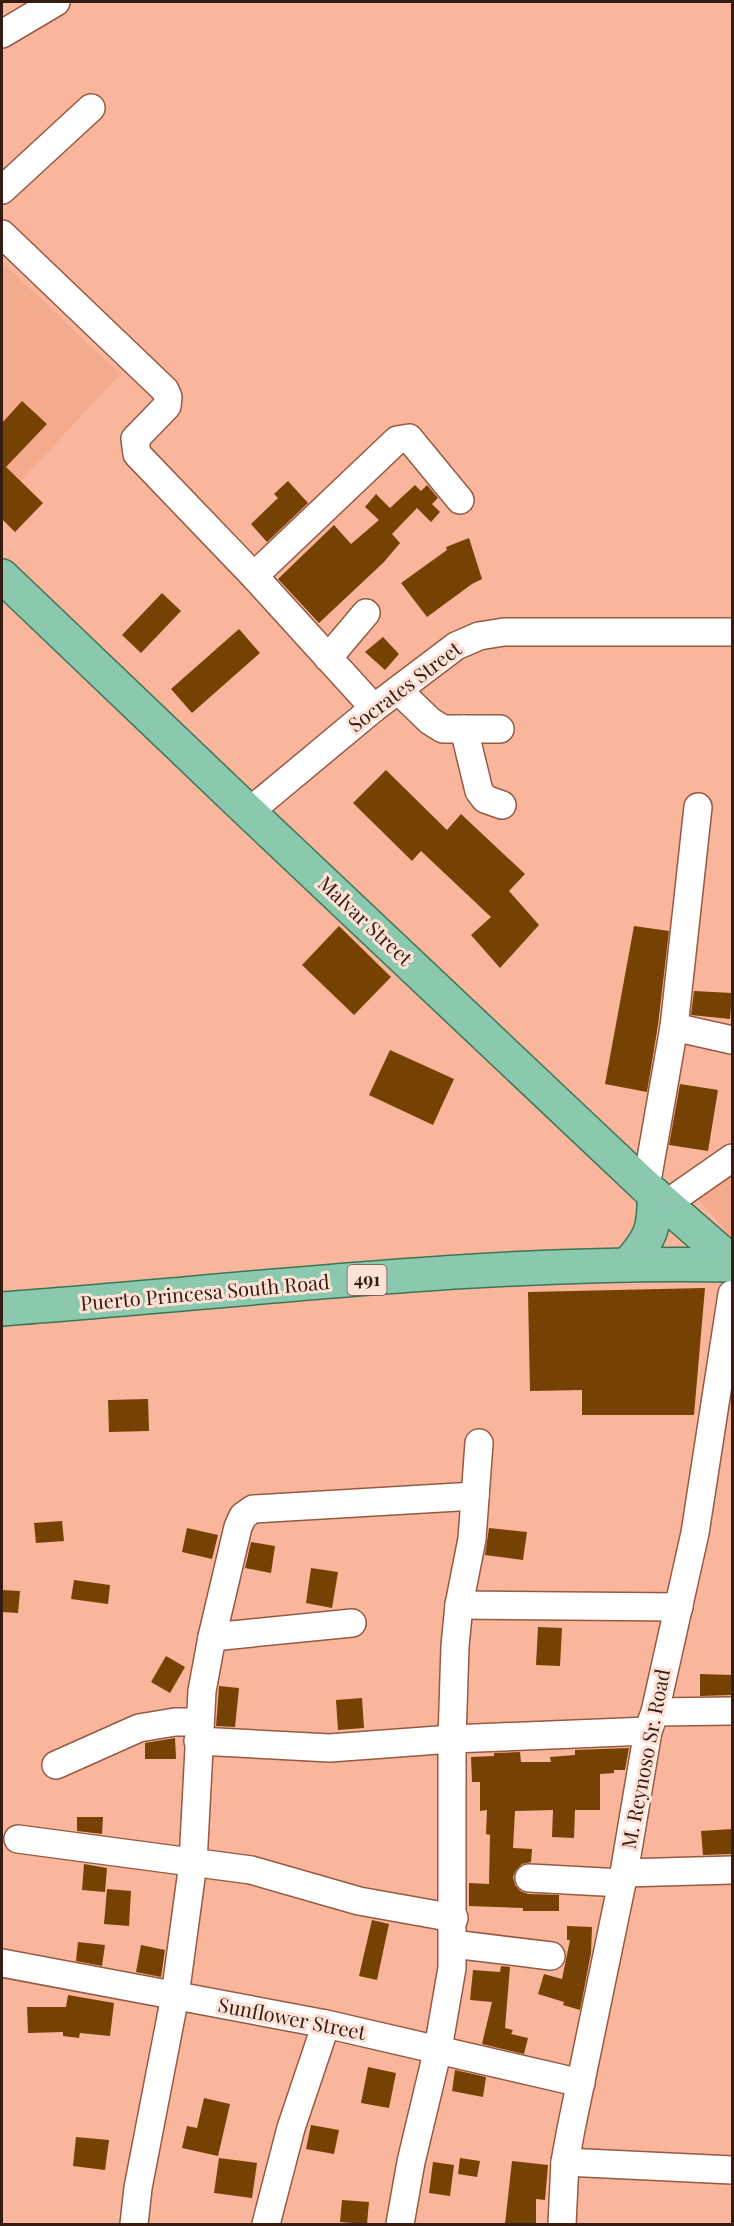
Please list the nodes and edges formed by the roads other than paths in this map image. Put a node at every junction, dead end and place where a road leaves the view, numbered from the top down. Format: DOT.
graph roads {
  1 [pos="56,2"];
  2 [pos="2,34"];
  3 [pos="91,108"];
  4 [pos="2,189"];
  5 [pos="2,234"];
  6 [pos="460,500"];
  7 [pos="2,576"];
  8 [pos="254,576"];
  9 [pos="366,613"];
  10 [pos="732,632"];
  11 [pos="328,658"];
  12 [pos="398,690"];
  13 [pos="374,708"];
  14 [pos="464,729"];
  15 [pos="500,729"];
  16 [pos="502,805"];
  17 [pos="698,807"];
  18 [pos="249,812"];
  19 [pos="674,1027"];
  20 [pos="732,1040"];
  21 [pos="732,1158"];
  22 [pos="655,1195"];
  23 [pos="732,1263"];
  24 [pos="627,1264"];
  25 [pos="732,1294"];
  26 [pos="2,1309"];
  27 [pos="479,1443"];
  28 [pos="475,1496"];
  29 [pos="459,1605"];
  30 [pos="679,1607"];
  31 [pos="352,1623"];
  32 [pos="212,1637"];
  33 [pos="732,1711"];
  34 [pos="651,1721"];
  35 [pos="198,1732"];
  36 [pos="452,1739"];
  37 [pos="56,1765"];
  38 [pos="18,1839"];
  39 [pos="193,1863"];
  40 [pos="732,1870"];
  41 [pos="529,1878"];
  42 [pos="623,1878"];
  43 [pos="453,1930"];
  44 [pos="551,1956"];
  45 [pos="2,1963"];
  46 [pos="175,1996"];
  47 [pos="326,2024"];
  48 [pos="438,2049"];
  49 [pos="581,2083"];
  50 [pos="565,2162"];
  51 [pos="732,2170"];
  52 [pos="134,2224"];
  53 [pos="266,2224"];
  54 [pos="400,2224"];
  55 [pos="562,2224"];
  1 -- 2 [label="street"];
  3 -- 4 [label="street"];
  5 -- 8 [label="street"];
  6 -- 8 [label="street"];
  7 -- 18 [label="main road, Malvar Street"];
  8 -- 11 [label="street"];
  9 -- 11 [label="street"];
  10 -- 12 [label="street, Socrates Street"];
  11 -- 13 [label="street"];
  12 -- 13 [label="street, Socrates Street"];
  12 -- 14 [label="street"];
  13 -- 18 [label="street, Socrates Street"];
  14 -- 15 [label="street"];
  14 -- 16 [label="street"];
  17 -- 19 [label="street"];
  18 -- 22 [label="main road, Malvar Street"];
  19 -- 20 [label="street"];
  19 -- 22 [label="street"];
  21 -- 22 [label="street"];
  22 -- 23 [label="main road, Malvar Street"];
  22 -- 24 [label="main road"];
  23 -- 24 [label="main road, Puerto Princesa South Road / 491"];
  24 -- 26 [label="main road, Puerto Princesa South Road / 491"];
  25 -- 30 [label="street, M. Reynoso Sr. Road"];
  27 -- 28 [label="street"];
  28 -- 29 [label="street"];
  28 -- 32 [label="street"];
  29 -- 30 [label="street"];
  29 -- 36 [label="street"];
  30 -- 34 [label="street, M. Reynoso Sr. Road"];
  31 -- 32 [label="street"];
  32 -- 35 [label="street"];
  33 -- 34 [label="street"];
  34 -- 36 [label="street"];
  34 -- 42 [label="street, M. Reynoso Sr. Road"];
  35 -- 36 [label="street"];
  35 -- 37 [label="street"];
  35 -- 39 [label="street"];
  36 -- 43 [label="street"];
  38 -- 39 [label="street"];
  39 -- 43 [label="street"];
  39 -- 46 [label="street"];
  40 -- 42 [label="street"];
  41 -- 42 [label="street"];
  42 -- 49 [label="street, M. Reynoso Sr. Road"];
  43 -- 44 [label="street"];
  43 -- 48 [label="street"];
  45 -- 46 [label="street, Sunflower Street"];
  46 -- 47 [label="street, Sunflower Street"];
  46 -- 52 [label="street"];
  47 -- 48 [label="street, Sunflower Street"];
  47 -- 53 [label="street"];
  48 -- 49 [label="street, Sunflower Street"];
  48 -- 54 [label="street"];
  49 -- 50 [label="street, M. Reynoso Sr. Road"];
  50 -- 51 [label="street"];
  50 -- 55 [label="street, M. Reynoso Sr. Road"];
}
